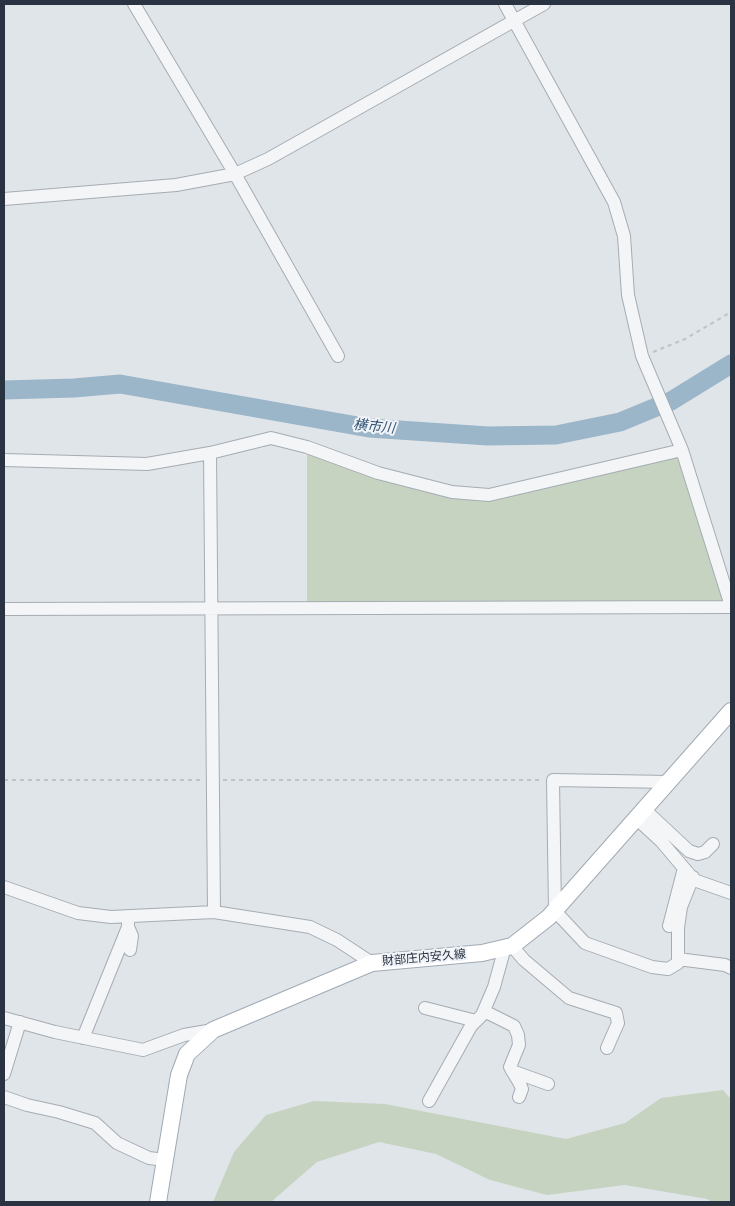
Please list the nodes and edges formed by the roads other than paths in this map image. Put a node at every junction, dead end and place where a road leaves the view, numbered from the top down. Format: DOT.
graph roads {
  1 [pos="134,4"];
  2 [pos="505,4"];
  3 [pos="544,4"];
  4 [pos="513,21"];
  5 [pos="235,174"];
  6 [pos="4,199"];
  7 [pos="338,356"];
  8 [pos="680,445"];
  9 [pos="210,453"];
  10 [pos="4,460"];
  11 [pos="731,606"];
  12 [pos="212,608"];
  13 [pos="4,609"];
  14 [pos="731,711"];
  15 [pos="669,782"];
  16 [pos="640,814"];
  17 [pos="713,844"];
  18 [pos="684,868"];
  19 [pos="693,878"];
  20 [pos="4,887"];
  21 [pos="730,891"];
  22 [pos="555,911"];
  23 [pos="214,912"];
  24 [pos="128,922"];
  25 [pos="669,926"];
  26 [pos="509,947"];
  27 [pos="130,950"];
  28 [pos="678,959"];
  29 [pos="372,963"];
  30 [pos="731,968"];
  31 [pos="425,1008"];
  32 [pos="480,1016"];
  33 [pos="4,1018"];
  34 [pos="20,1022"];
  35 [pos="213,1030"];
  36 [pos="84,1038"];
  37 [pos="607,1048"];
  38 [pos="512,1071"];
  39 [pos="4,1074"];
  40 [pos="548,1084"];
  41 [pos="4,1097"];
  42 [pos="520,1097"];
  43 [pos="429,1101"];
  44 [pos="165,1160"];
  45 [pos="158,1202"];
  1 -- 5 [label="street"];
  2 -- 4 [label="street"];
  3 -- 4 [label="street"];
  4 -- 5 [label="street"];
  4 -- 8 [label="street"];
  5 -- 6 [label="street"];
  5 -- 7 [label="street"];
  8 -- 9 [label="street"];
  8 -- 11 [label="street"];
  9 -- 10 [label="street"];
  9 -- 12 [label="street"];
  11 -- 12 [label="street"];
  12 -- 13 [label="street"];
  12 -- 23 [label="street"];
  14 -- 15 [label="main road, 財部庄内安久線"];
  15 -- 16 [label="main road, 財部庄内安久線"];
  15 -- 22 [label="street"];
  16 -- 17 [label="street"];
  16 -- 18 [label="street"];
  16 -- 22 [label="main road, 財部庄内安久線"];
  18 -- 19 [label="street"];
  18 -- 25 [label="street"];
  19 -- 21 [label="street"];
  19 -- 28 [label="street"];
  20 -- 24 [label="street"];
  22 -- 26 [label="main road, 財部庄内安久線"];
  22 -- 28 [label="street"];
  23 -- 24 [label="street"];
  23 -- 29 [label="street"];
  24 -- 27 [label="street"];
  24 -- 36 [label="street"];
  26 -- 29 [label="main road, 財部庄内安久線"];
  26 -- 32 [label="street"];
  26 -- 37 [label="street"];
  28 -- 30 [label="street"];
  29 -- 35 [label="main road, 財部庄内安久線"];
  31 -- 32 [label="street"];
  32 -- 38 [label="street"];
  32 -- 43 [label="street"];
  33 -- 34 [label="street"];
  34 -- 36 [label="street"];
  34 -- 39 [label="street"];
  35 -- 36 [label="street"];
  35 -- 44 [label="main road, 財部庄内安久線"];
  38 -- 40 [label="street"];
  38 -- 42 [label="street"];
  41 -- 44 [label="street"];
  44 -- 45 [label="main road, 財部庄内安久線"];
}
